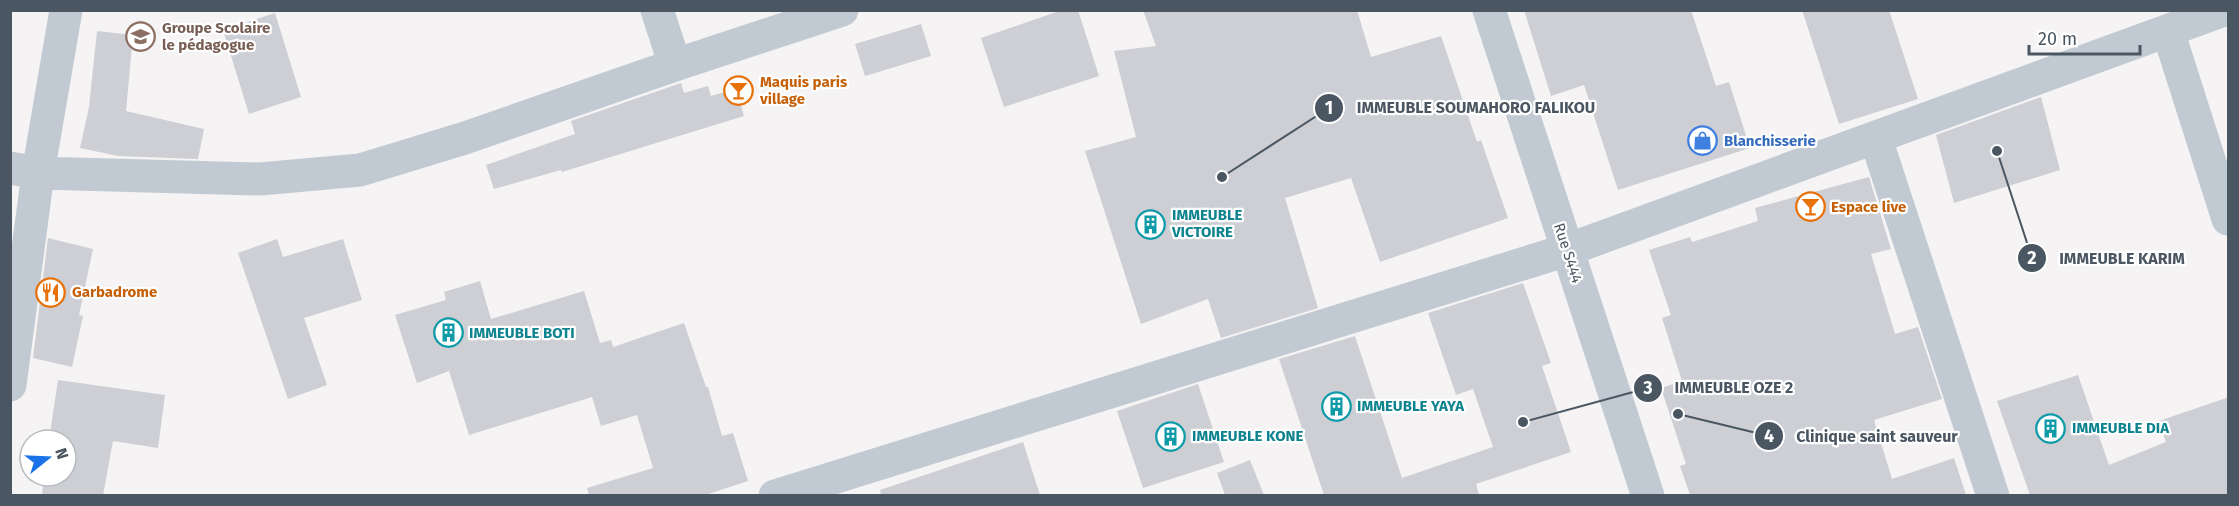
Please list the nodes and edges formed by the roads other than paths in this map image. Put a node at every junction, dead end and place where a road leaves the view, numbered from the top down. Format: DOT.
graph roads {
  1 [pos="66,10"];
  2 [pos="657,10"];
  3 [pos="842,10"];
  4 [pos="1489,10"];
  5 [pos="2224,10"];
  6 [pos="2168,32"];
  7 [pos="675,65"];
  8 [pos="1876,139"];
  9 [pos="24,170"];
  10 [pos="2229,219"];
  11 [pos="1567,250"];
  12 [pos="10,385"];
  13 [pos="787,494"];
  14 [pos="1648,495"];
  15 [pos="1993,495"];
  1 -- 9 [label="street"];
  2 -- 7 [label="street"];
  3 -- 7 [label="street"];
  4 -- 11 [label="street, Rue S444"];
  5 -- 6 [label="street"];
  6 -- 8 [label="street"];
  6 -- 10 [label="street"];
  7 -- 9 [label="street"];
  8 -- 11 [label="street"];
  8 -- 15 [label="street"];
  9 -- 12 [label="street"];
  11 -- 13 [label="street"];
  11 -- 14 [label="street, Rue S444"];
}
